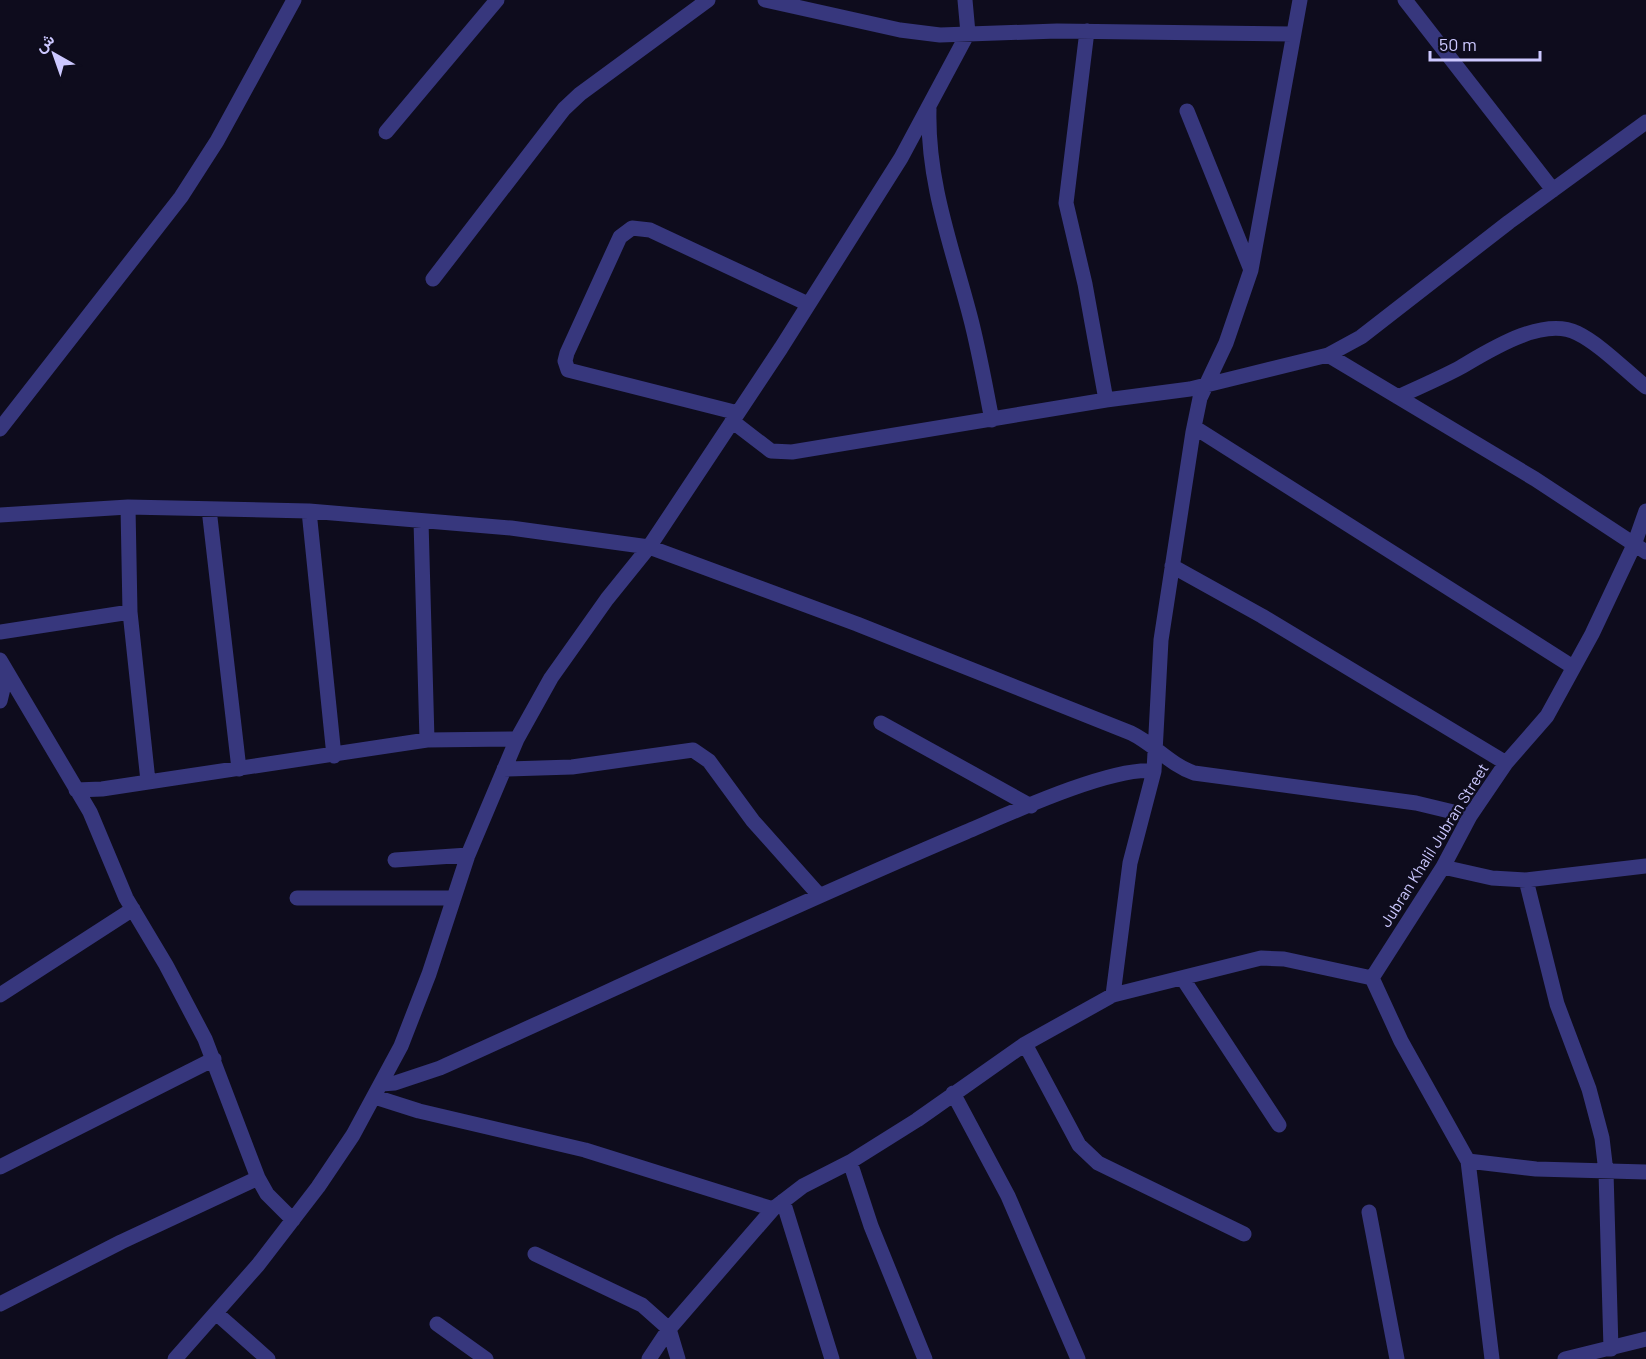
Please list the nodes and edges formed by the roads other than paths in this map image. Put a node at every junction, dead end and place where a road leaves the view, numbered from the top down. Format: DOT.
graph roads {
  1 [pos="294,0"];
  2 [pos="497,0"];
  3 [pos="708,0"];
  4 [pos="765,0"];
  5 [pos="965,0"];
  6 [pos="1300,0"];
  7 [pos="1405,0"];
  8 [pos="1087,31"];
  9 [pos="968,33"];
  10 [pos="1293,34"];
  11 [pos="929,108"];
  12 [pos="1187,111"];
  13 [pos="1646,122"];
  14 [pos="386,132"];
  15 [pos="1553,190"];
  16 [pos="1251,270"];
  17 [pos="433,279"];
  18 [pos="808,304"];
  19 [pos="1328,355"];
  20 [pos="1206,386"];
  21 [pos="1646,387"];
  22 [pos="1398,397"];
  23 [pos="1106,400"];
  24 [pos="735,417"];
  25 [pos="992,420"];
  26 [pos="1194,427"];
  27 [pos="0,429"];
  28 [pos="128,507"];
  29 [pos="209,509"];
  30 [pos="309,511"];
  31 [pos="1646,511"];
  32 [pos="0,514"];
  33 [pos="421,521"];
  34 [pos="649,547"];
  35 [pos="1640,549"];
  36 [pos="1172,566"];
  37 [pos="130,612"];
  38 [pos="0,632"];
  39 [pos="4,666"];
  40 [pos="1574,668"];
  41 [pos="0,701"];
  42 [pos="881,723"];
  43 [pos="517,739"];
  44 [pos="427,740"];
  45 [pos="1156,752"];
  46 [pos="334,756"];
  47 [pos="1506,763"];
  48 [pos="239,769"];
  49 [pos="504,769"];
  50 [pos="1154,771"];
  51 [pos="148,781"];
  52 [pos="76,789"];
  53 [pos="1031,806"];
  54 [pos="1470,816"];
  55 [pos="468,855"];
  56 [pos="395,860"];
  57 [pos="1646,866"];
  58 [pos="1443,867"];
  59 [pos="1526,880"];
  60 [pos="819,895"];
  61 [pos="297,897"];
  62 [pos="454,898"];
  63 [pos="133,909"];
  64 [pos="1372,978"];
  65 [pos="1183,979"];
  66 [pos="0,995"];
  67 [pos="1113,995"];
  68 [pos="1025,1044"];
  69 [pos="214,1059"];
  70 [pos="378,1091"];
  71 [pos="953,1093"];
  72 [pos="1279,1125"];
  73 [pos="1468,1161"];
  74 [pos="850,1162"];
  75 [pos="0,1167"];
  76 [pos="1606,1172"];
  77 [pos="1646,1172"];
  78 [pos="258,1178"];
  79 [pos="778,1205"];
  80 [pos="1369,1212"];
  81 [pos="293,1220"];
  82 [pos="1244,1234"];
  83 [pos="534,1254"];
  84 [pos="0,1304"];
  85 [pos="216,1313"];
  86 [pos="437,1324"];
  87 [pos="669,1329"];
  88 [pos="1646,1339"];
  89 [pos="1611,1349"];
  90 [pos="175,1359"];
  91 [pos="268,1359"];
  92 [pos="486,1359"];
  93 [pos="649,1359"];
  94 [pos="678,1359"];
  95 [pos="832,1359"];
  96 [pos="925,1359"];
  97 [pos="1078,1359"];
  98 [pos="1397,1359"];
  99 [pos="1492,1359"];
  100 [pos="1565,1359"];
  1 -- 27 [label="street"];
  2 -- 14 [label="street"];
  3 -- 17 [label="street"];
  4 -- 9 [label="street"];
  5 -- 9 [label="street"];
  6 -- 10 [label="street"];
  7 -- 15 [label="street"];
  8 -- 9 [label="street"];
  8 -- 10 [label="street"];
  8 -- 23 [label="street"];
  9 -- 11 [label="street"];
  10 -- 16 [label="street"];
  11 -- 18 [label="street"];
  11 -- 25 [label="street"];
  12 -- 16 [label="street"];
  13 -- 15 [label="street"];
  15 -- 19 [label="street"];
  16 -- 20 [label="street"];
  18 -- 24 [label="street"];
  18 -- 24 [label="street"];
  19 -- 20 [label="street"];
  19 -- 22 [label="street"];
  20 -- 23 [label="street"];
  20 -- 26 [label="street"];
  21 -- 22 [label="street"];
  22 -- 35 [label="street"];
  23 -- 25 [label="street"];
  24 -- 25 [label="street"];
  24 -- 34 [label="street"];
  26 -- 36 [label="street"];
  26 -- 40 [label="street"];
  28 -- 29 [label="street"];
  28 -- 32 [label="street"];
  28 -- 37 [label="street"];
  29 -- 30 [label="street"];
  29 -- 48 [label="street"];
  30 -- 33 [label="street"];
  30 -- 46 [label="street"];
  31 -- 35 [label="street, Jubran Khalil Jubran Street"];
  33 -- 34 [label="street"];
  33 -- 44 [label="street"];
  34 -- 43 [label="street"];
  34 -- 45 [label="street"];
  35 -- 40 [label="street, Jubran Khalil Jubran Street"];
  36 -- 45 [label="street"];
  36 -- 47 [label="street"];
  37 -- 38 [label="street"];
  37 -- 51 [label="street"];
  39 -- 41 [label="street"];
  39 -- 52 [label="street"];
  40 -- 47 [label="street, Jubran Khalil Jubran Street"];
  42 -- 53 [label="street"];
  43 -- 44 [label="street"];
  43 -- 49 [label="street"];
  44 -- 46 [label="street"];
  45 -- 50 [label="street"];
  45 -- 54 [label="street"];
  46 -- 48 [label="street"];
  47 -- 54 [label="street, Jubran Khalil Jubran Street"];
  48 -- 51 [label="street"];
  49 -- 55 [label="street"];
  49 -- 60 [label="street"];
  50 -- 53 [label="street"];
  50 -- 67 [label="street"];
  51 -- 52 [label="street"];
  52 -- 63 [label="street"];
  53 -- 60 [label="street"];
  54 -- 58 [label="street, Jubran Khalil Jubran Street"];
  55 -- 56 [label="street"];
  55 -- 62 [label="street"];
  57 -- 59 [label="street"];
  58 -- 59 [label="street"];
  58 -- 64 [label="street, Jubran Khalil Jubran Street"];
  59 -- 76 [label="street"];
  60 -- 70 [label="street"];
  61 -- 62 [label="street"];
  62 -- 70 [label="street"];
  63 -- 66 [label="street"];
  63 -- 69 [label="street"];
  64 -- 65 [label="street"];
  64 -- 73 [label="street"];
  65 -- 67 [label="street"];
  65 -- 72 [label="street"];
  67 -- 68 [label="street"];
  68 -- 71 [label="street"];
  68 -- 82 [label="street"];
  69 -- 75 [label="street"];
  69 -- 78 [label="street"];
  70 -- 79 [label="street"];
  70 -- 81 [label="street"];
  71 -- 74 [label="street"];
  71 -- 97 [label="street"];
  73 -- 76 [label="street"];
  73 -- 99 [label="street"];
  74 -- 79 [label="street"];
  74 -- 96 [label="street"];
  76 -- 77 [label="street"];
  76 -- 89 [label="street"];
  78 -- 81 [label="street"];
  78 -- 84 [label="street"];
  79 -- 87 [label="street"];
  79 -- 95 [label="street"];
  80 -- 98 [label="street"];
  81 -- 85 [label="street"];
  83 -- 87 [label="street"];
  85 -- 90 [label="street"];
  85 -- 91 [label="street"];
  86 -- 92 [label="street"];
  87 -- 93 [label="street"];
  87 -- 94 [label="street"];
  88 -- 89 [label="street"];
  89 -- 100 [label="street"];
}
